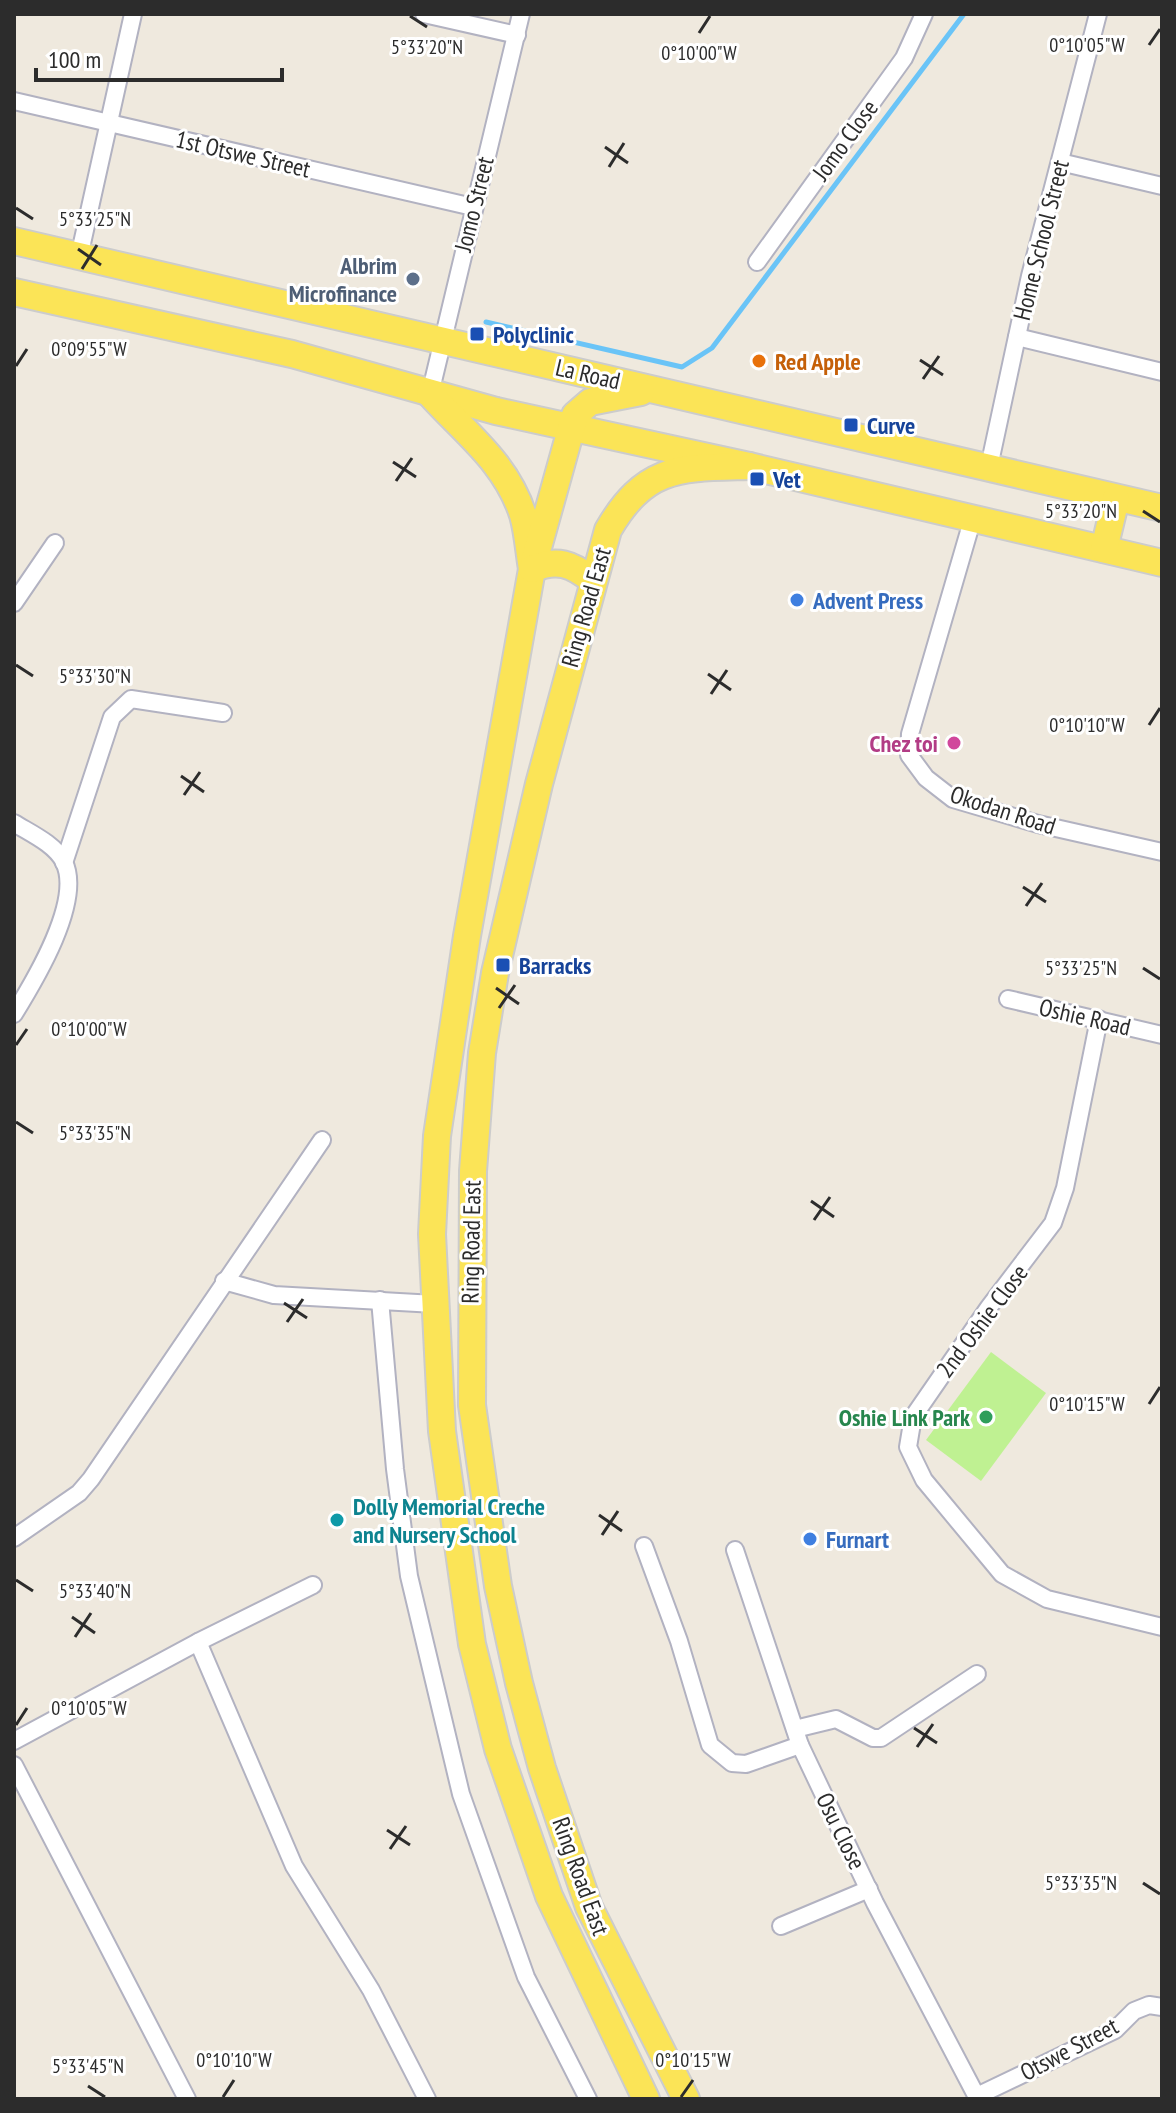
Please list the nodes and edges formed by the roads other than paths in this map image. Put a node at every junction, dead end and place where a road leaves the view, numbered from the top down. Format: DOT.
graph roads {
  1 [pos="133,14"];
  2 [pos="424,14"];
  3 [pos="521,14"];
  4 [pos="924,14"];
  5 [pos="1098,14"];
  6 [pos="517,35"];
  7 [pos="14,101"];
  8 [pos="108,123"];
  9 [pos="1060,162"];
  10 [pos="1162,186"];
  11 [pos="473,207"];
  12 [pos="14,241"];
  13 [pos="79,257"];
  14 [pos="757,262"];
  15 [pos="21,294"];
  16 [pos="1017,337"];
  17 [pos="442,340"];
  18 [pos="1162,372"];
  19 [pos="658,390"];
  20 [pos="430,394"];
  21 [pos="573,428"];
  22 [pos="749,466"];
  23 [pos="989,467"];
  24 [pos="1116,499"];
  25 [pos="1162,508"];
  26 [pos="972,521"];
  27 [pos="55,543"];
  28 [pos="1104,549"];
  29 [pos="1162,563"];
  30 [pos="532,569"];
  31 [pos="592,580"];
  32 [pos="14,603"];
  33 [pos="223,713"];
  34 [pos="14,823"];
  35 [pos="1162,852"];
  36 [pos="64,863"];
  37 [pos="1008,999"];
  38 [pos="14,1014"];
  39 [pos="1099,1019"];
  40 [pos="1162,1035"];
  41 [pos="322,1140"];
  42 [pos="224,1281"];
  43 [pos="380,1300"];
  44 [pos="435,1304"];
  45 [pos="14,1538"];
  46 [pos="644,1546"];
  47 [pos="735,1550"];
  48 [pos="313,1585"];
  49 [pos="498,1586"];
  50 [pos="465,1593"];
  51 [pos="1162,1627"];
  52 [pos="198,1642"];
  53 [pos="977,1674"];
  54 [pos="798,1737"];
  55 [pos="14,1741"];
  56 [pos="14,1765"];
  57 [pos="869,1889"];
  58 [pos="781,1926"];
  59 [pos="1162,2007"];
  60 [pos="977,2098"];
  61 [pos="187,2099"];
  62 [pos="427,2099"];
  63 [pos="588,2099"];
  64 [pos="646,2099"];
  65 [pos="686,2099"];
  1 -- 8 [label="street"];
  2 -- 6 [label="street"];
  3 -- 6 [label="street, Jomo Street"];
  4 -- 14 [label="street, Jomo Close"];
  5 -- 9 [label="street, Home School Street"];
  6 -- 11 [label="street, Jomo Street"];
  7 -- 8 [label="street, 1st Otswe Street"];
  8 -- 11 [label="street, 1st Otswe Street"];
  8 -- 13 [label="street"];
  9 -- 10 [label="street"];
  9 -- 16 [label="street, Home School Street"];
  11 -- 17 [label="street, Jomo Street"];
  12 -- 13 [label="main road, La Road"];
  13 -- 17 [label="main road, La Road"];
  15 -- 20 [label="main road"];
  16 -- 18 [label="street"];
  16 -- 23 [label="street, Home School Street"];
  17 -- 19 [label="main road, La Road"];
  17 -- 20 [label="street, Jomo Street"];
  19 -- 21 [label="main road"];
  19 -- 23 [label="main road, La Road"];
  20 -- 21 [label="main road"];
  20 -- 30 [label="main road, Ring Road East"];
  21 -- 22 [label="main road"];
  21 -- 30 [label="main road"];
  22 -- 26 [label="main road"];
  22 -- 31 [label="main road, Ring Road East"];
  23 -- 24 [label="main road, La Road"];
  24 -- 25 [label="main road, La Road"];
  24 -- 28 [label="main road"];
  26 -- 28 [label="main road"];
  26 -- 35 [label="street, Okodan Road"];
  27 -- 32 [label="street"];
  28 -- 29 [label="main road"];
  30 -- 31 [label="main road"];
  30 -- 44 [label="main road, Ring Road East"];
  31 -- 49 [label="main road, Ring Road East"];
  33 -- 36 [label="street"];
  34 -- 36 [label="street"];
  36 -- 38 [label="street"];
  37 -- 39 [label="street, Oshie Road"];
  39 -- 40 [label="street, Oshie Road"];
  39 -- 51 [label="street, 2nd Oshie Close"];
  41 -- 42 [label="street"];
  42 -- 43 [label="street"];
  42 -- 45 [label="street"];
  43 -- 44 [label="street"];
  43 -- 63 [label="street"];
  44 -- 50 [label="main road, Ring Road East"];
  46 -- 54 [label="street"];
  47 -- 54 [label="street, Osu Close"];
  48 -- 52 [label="street"];
  49 -- 50 [label="main road"];
  49 -- 65 [label="main road, Ring Road East"];
  50 -- 64 [label="main road, Ring Road East"];
  52 -- 55 [label="street"];
  52 -- 62 [label="street"];
  53 -- 54 [label="street"];
  54 -- 57 [label="street, Osu Close"];
  56 -- 61 [label="street"];
  57 -- 58 [label="street"];
  57 -- 60 [label="street, Osu Close"];
  59 -- 60 [label="street, Otswe Street"];
}
